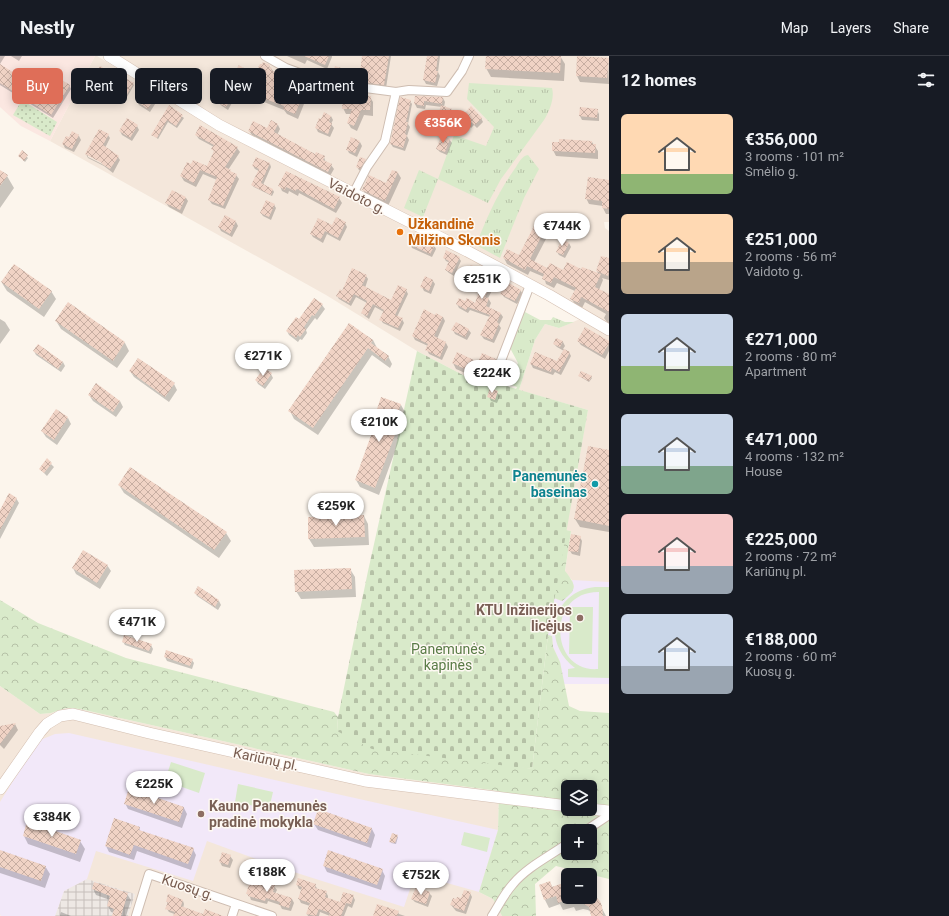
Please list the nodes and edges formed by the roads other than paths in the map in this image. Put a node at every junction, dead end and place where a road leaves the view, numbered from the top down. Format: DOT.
graph roads {
  1 [pos="109,56"];
  2 [pos="265,56"];
  3 [pos="469,56"];
  4 [pos="396,92"];
  5 [pos="353,194"];
  6 [pos="530,285"];
  7 [pos="609,330"];
  8 [pos="494,379"];
  9 [pos="0,789"];
  10 [pos="561,805"];
  11 [pos="597,810"];
  12 [pos="609,811"];
  13 [pos="609,814"];
  14 [pos="595,824"];
  15 [pos="561,848"];
  16 [pos="236,904"];
  17 [pos="136,916"];
  18 [pos="232,916"];
  19 [pos="272,916"];
  20 [pos="492,916"];
  1 -- 5 [label="street, Vaidoto g."];
  2 -- 4 [label="street"];
  3 -- 4 [label="street"];
  4 -- 5 [label="street"];
  5 -- 6 [label="street, Vaidoto g."];
  6 -- 7 [label="street, Vaidoto g."];
  6 -- 8 [label="street"];
  9 -- 10 [label="street, Kariūnų pl."];
  11 -- 12 [label="street"];
  13 -- 14 [label="street"];
  15 -- 20 [label="street"];
  16 -- 17 [label="street, Kuosų g."];
  16 -- 18 [label="street"];
  16 -- 19 [label="street, Kuosų g."];
}
